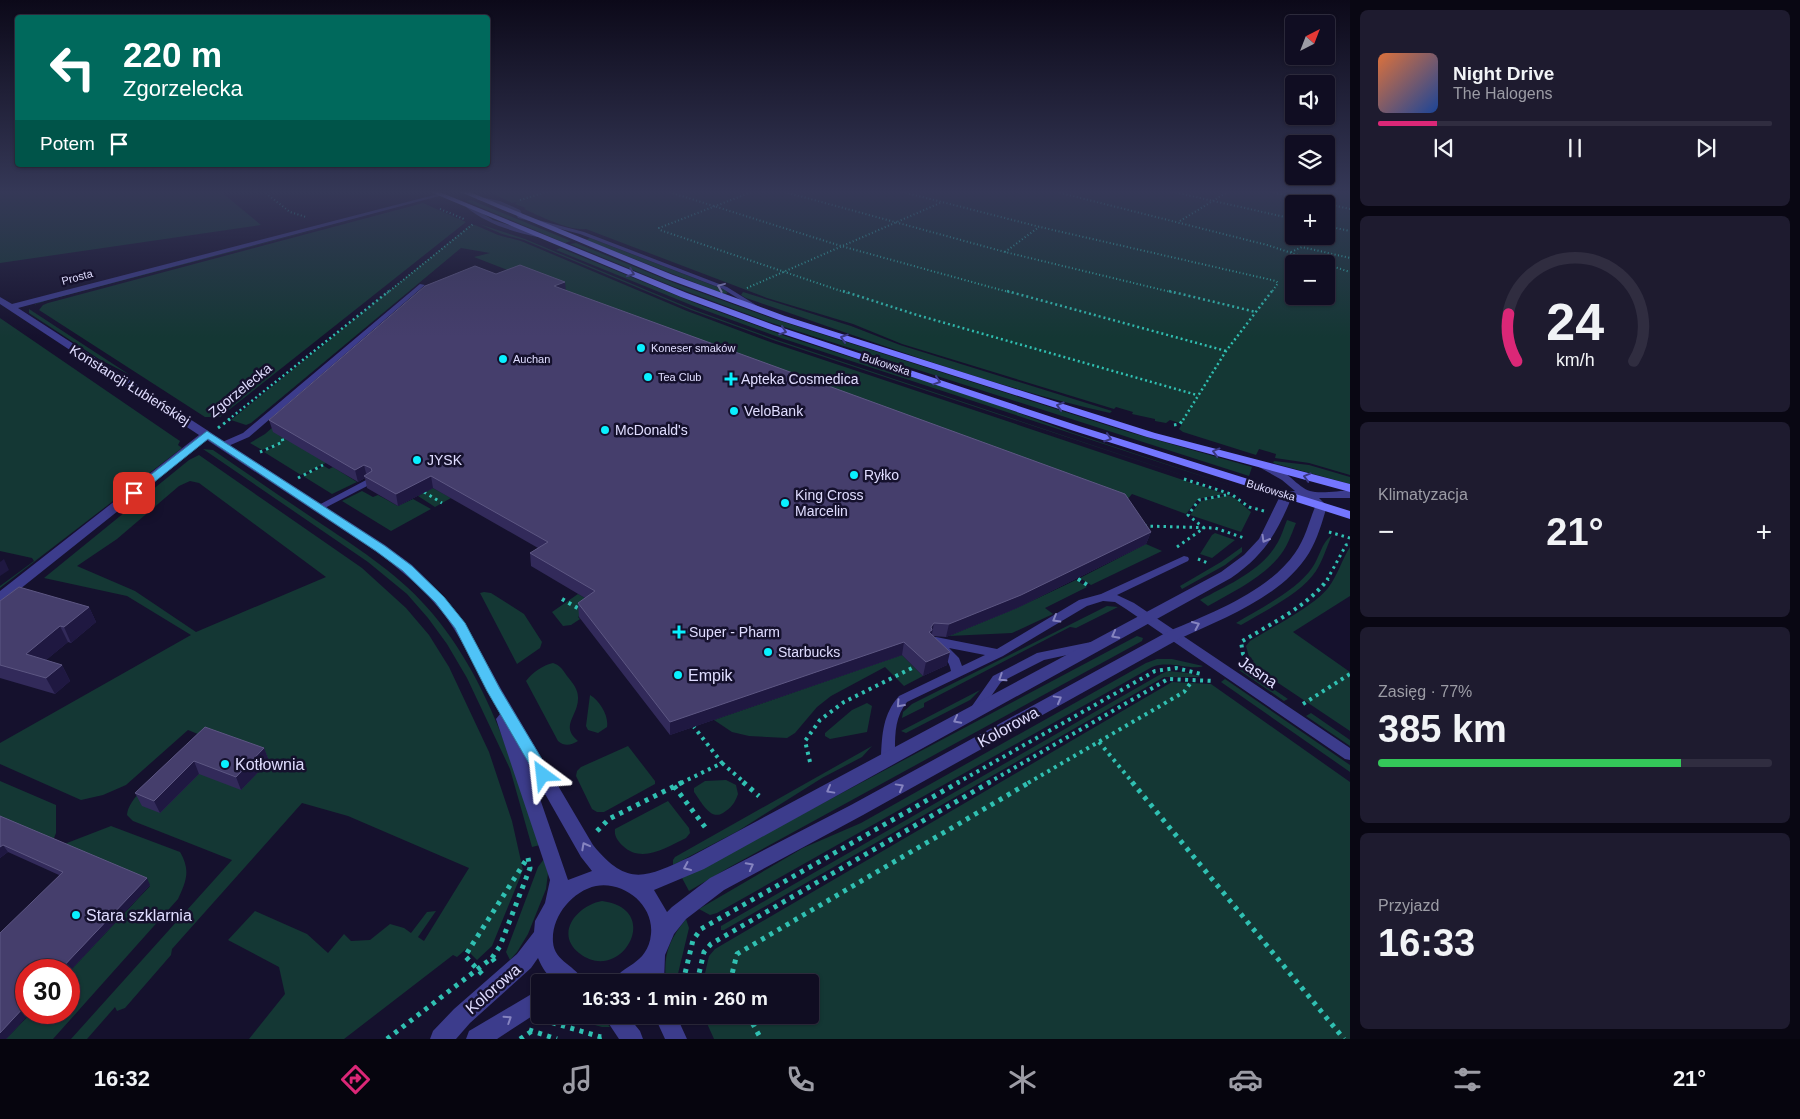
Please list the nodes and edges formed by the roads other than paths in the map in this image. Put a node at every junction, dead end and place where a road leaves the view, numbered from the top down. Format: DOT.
graph roads {
  1 [pos="270,239"];
  2 [pos="548,239"];
  3 [pos="577,239"];
  4 [pos="422,285"];
  5 [pos="0,300"];
  6 [pos="11,307"];
  7 [pos="207,434"];
  8 [pos="223,445"];
  9 [pos="1263,465"];
  10 [pos="368,482"];
  11 [pos="1350,488"];
  12 [pos="1350,494"];
  13 [pos="1286,495"];
  14 [pos="1308,495"];
  15 [pos="1321,506"];
  16 [pos="318,508"];
  17 [pos="1350,514"];
  18 [pos="1187,558"];
  19 [pos="0,598"];
  20 [pos="1103,598"];
  21 [pos="1147,617"];
  22 [pos="1174,635"];
  23 [pos="999,653"];
  24 [pos="957,673"];
  25 [pos="494,691"];
  26 [pos="1350,755"];
  27 [pos="888,757"];
  28 [pos="625,881"];
  29 [pos="553,904"];
  30 [pos="542,936"];
  31 [pos="657,948"];
  32 [pos="560,974"];
  33 [pos="638,974"];
  34 [pos="653,974"];
  35 [pos="531,1010"];
  36 [pos="670,1024"];
  37 [pos="441,1039"];
  38 [pos="477,1039"];
  39 [pos="676,1039"];
  1 -- 6 [label="street, Prosta"];
  2 -- 13 [label="main road, Bukowska, one-way"];
  9 -- 3 [label="main road, Bukowska, one-way"];
  4 -- 8 [label="lane"];
  5 -- 6 [label="street, Konstancji Łubieńskiej"];
  6 -- 7 [label="street, Konstancji Łubieńskiej"];
  7 -- 8 [label="street, Konstancji Łubieńskiej"];
  7 -- 19 [label="street, Zgorzelecka"];
  8 -- 16 [label="street, Konstancji Łubieńskiej"];
  11 -- 9 [label="main road, Bukowska, one-way"];
  9 -- 14 [label="street"];
  10 -- 16 [label="lane"];
  12 -- 14 [label="street"];
  13 -- 14 [label="street"];
  13 -- 15 [label="main road, Bukowska"];
  13 -- 21 [label="street, one-way"];
  14 -- 15 [label="street"];
  15 -- 17 [label="main road, Bukowska"];
  22 -- 15 [label="street, Kolorowa, one-way"];
  16 -- 25 [label="street, Konstancji Łubieńskiej"];
  18 -- 20 [label="lane"];
  20 -- 21 [label="lane, Jasna"];
  20 -- 23 [label="lane, one-way"];
  21 -- 22 [label="lane, Jasna"];
  21 -- 27 [label="street, one-way"];
  22 -- 26 [label="lane, Jasna"];
  31 -- 22 [label="street, Kolorowa, one-way"];
  23 -- 24 [label="lane"];
  23 -- 24 [label="lane"];
  24 -- 27 [label="lane, one-way"];
  28 -- 25 [label="street, Konstancji Łubieńskiej, one-way"];
  25 -- 29 [label="street, Konstancji Łubieńskiej"];
  27 -- 28 [label="street, one-way"];
  28 -- 29 [label="street"];
  28 -- 31 [label="street, Konstancji Łubieńskiej"];
  29 -- 30 [label="street, Konstancji Łubieńskiej"];
  30 -- 32 [label="street"];
  30 -- 37 [label="street, Kolorowa"];
  31 -- 33 [label="street, Kolorowa"];
  31 -- 34 [label="street"];
  38 -- 35 [label="street, Kolorowa, one-way"];
  36 -- 39 [label="street"];
}
